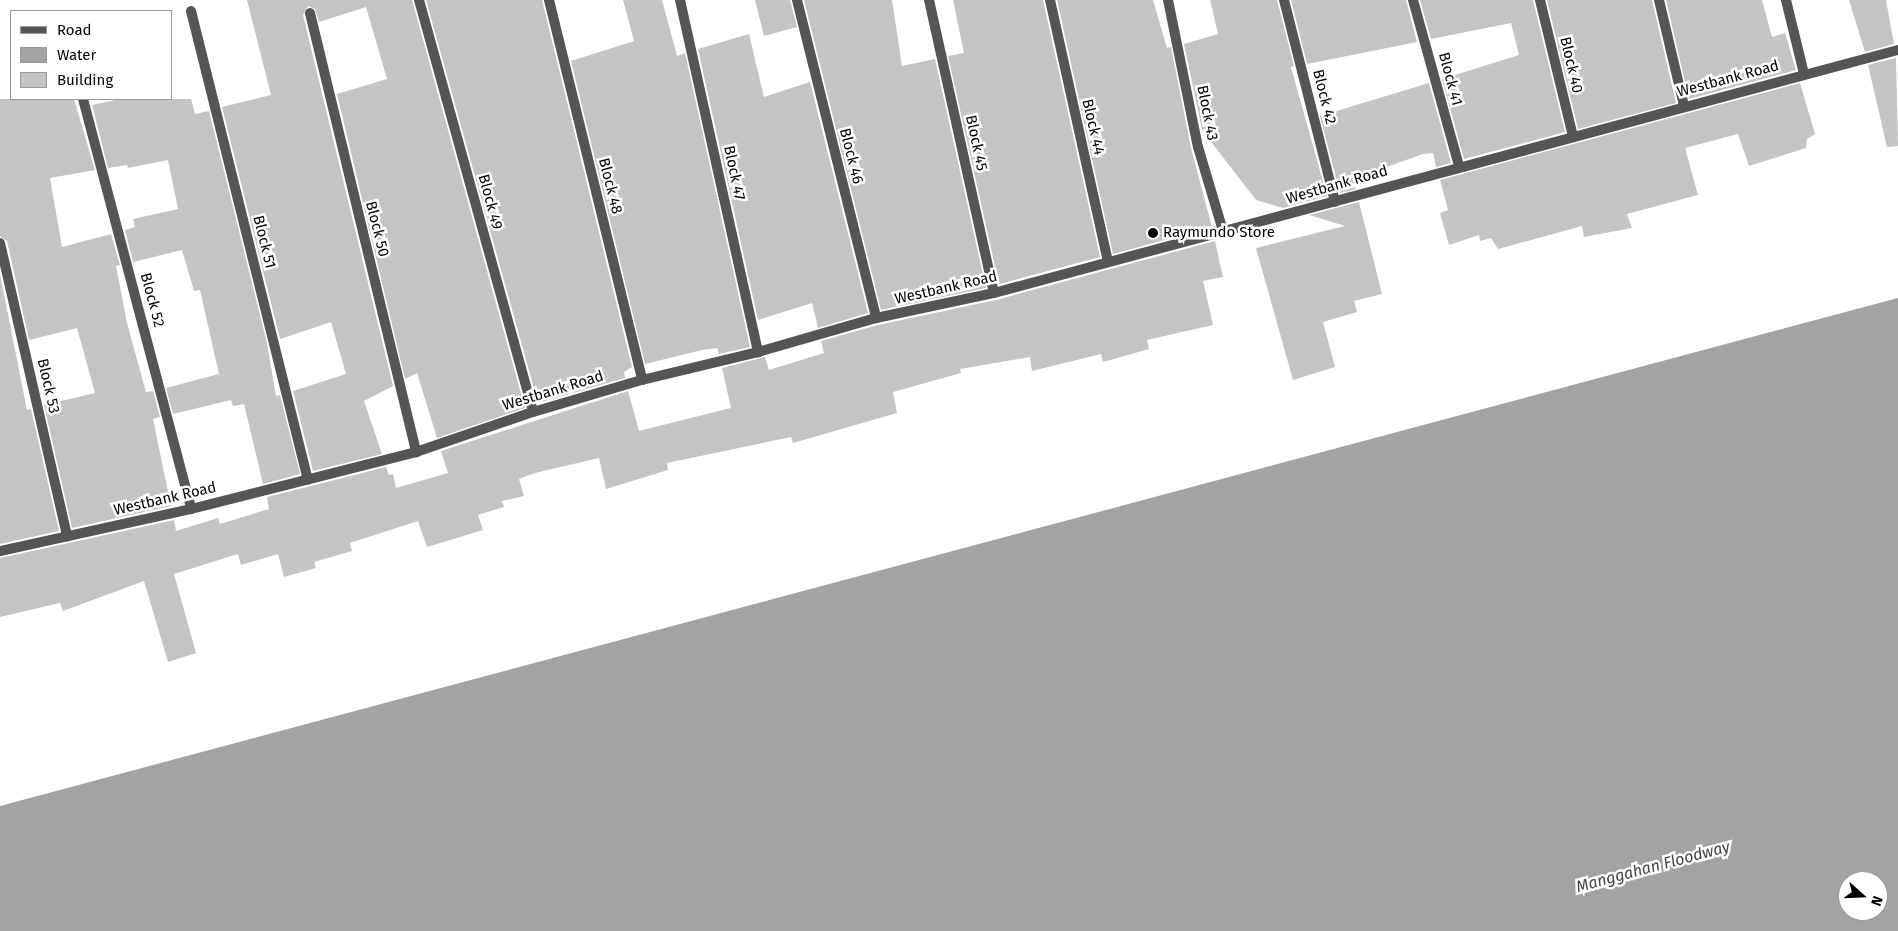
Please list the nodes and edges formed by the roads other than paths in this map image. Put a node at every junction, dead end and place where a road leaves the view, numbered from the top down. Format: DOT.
graph roads {
  1 [pos="419,0"];
  2 [pos="549,0"];
  3 [pos="680,0"];
  4 [pos="797,0"];
  5 [pos="929,0"];
  6 [pos="1050,0"];
  7 [pos="1168,0"];
  8 [pos="1284,0"];
  9 [pos="1413,0"];
  10 [pos="1540,0"];
  11 [pos="1659,0"];
  12 [pos="1786,0"];
  13 [pos="191,11"];
  14 [pos="310,13"];
  15 [pos="1898,50"];
  16 [pos="1804,74"];
  17 [pos="83,100"];
  18 [pos="1684,106"];
  19 [pos="1573,136"];
  20 [pos="1459,166"];
  21 [pos="1334,202"];
  22 [pos="1223,231"];
  23 [pos="0,243"];
  24 [pos="1108,261"];
  25 [pos="994,293"];
  26 [pos="876,318"];
  27 [pos="758,352"];
  28 [pos="642,380"];
  29 [pos="533,412"];
  30 [pos="416,452"];
  31 [pos="308,480"];
  32 [pos="191,509"];
  33 [pos="68,536"];
  34 [pos="0,550"];
  1 -- 29 [label="street, Block 49"];
  2 -- 28 [label="street, Block 48"];
  3 -- 27 [label="street, Block 47"];
  4 -- 26 [label="street, Block 46"];
  5 -- 25 [label="street, Block 45"];
  6 -- 24 [label="street, Block 44"];
  7 -- 22 [label="street, Block 43"];
  8 -- 21 [label="street, Block 42"];
  9 -- 20 [label="street, Block 41"];
  10 -- 19 [label="street, Block 40"];
  11 -- 18 [label="street"];
  12 -- 16 [label="street"];
  13 -- 31 [label="street, Block 51"];
  14 -- 30 [label="street, Block 50"];
  15 -- 16 [label="street, Westbank Road"];
  16 -- 18 [label="street, Westbank Road"];
  17 -- 32 [label="street, Block 52"];
  18 -- 19 [label="street, Westbank Road"];
  19 -- 20 [label="street, Westbank Road"];
  20 -- 21 [label="street, Westbank Road"];
  21 -- 22 [label="street, Westbank Road"];
  22 -- 24 [label="street, Westbank Road"];
  23 -- 33 [label="street, Block 53"];
  24 -- 25 [label="street, Westbank Road"];
  25 -- 26 [label="street, Westbank Road"];
  26 -- 27 [label="street, Westbank Road"];
  27 -- 28 [label="street, Westbank Road"];
  28 -- 29 [label="street, Westbank Road"];
  29 -- 30 [label="street, Westbank Road"];
  30 -- 31 [label="street, Westbank Road"];
  31 -- 32 [label="street, Westbank Road"];
  32 -- 33 [label="street, Westbank Road"];
  33 -- 34 [label="street, Westbank Road"];
}
